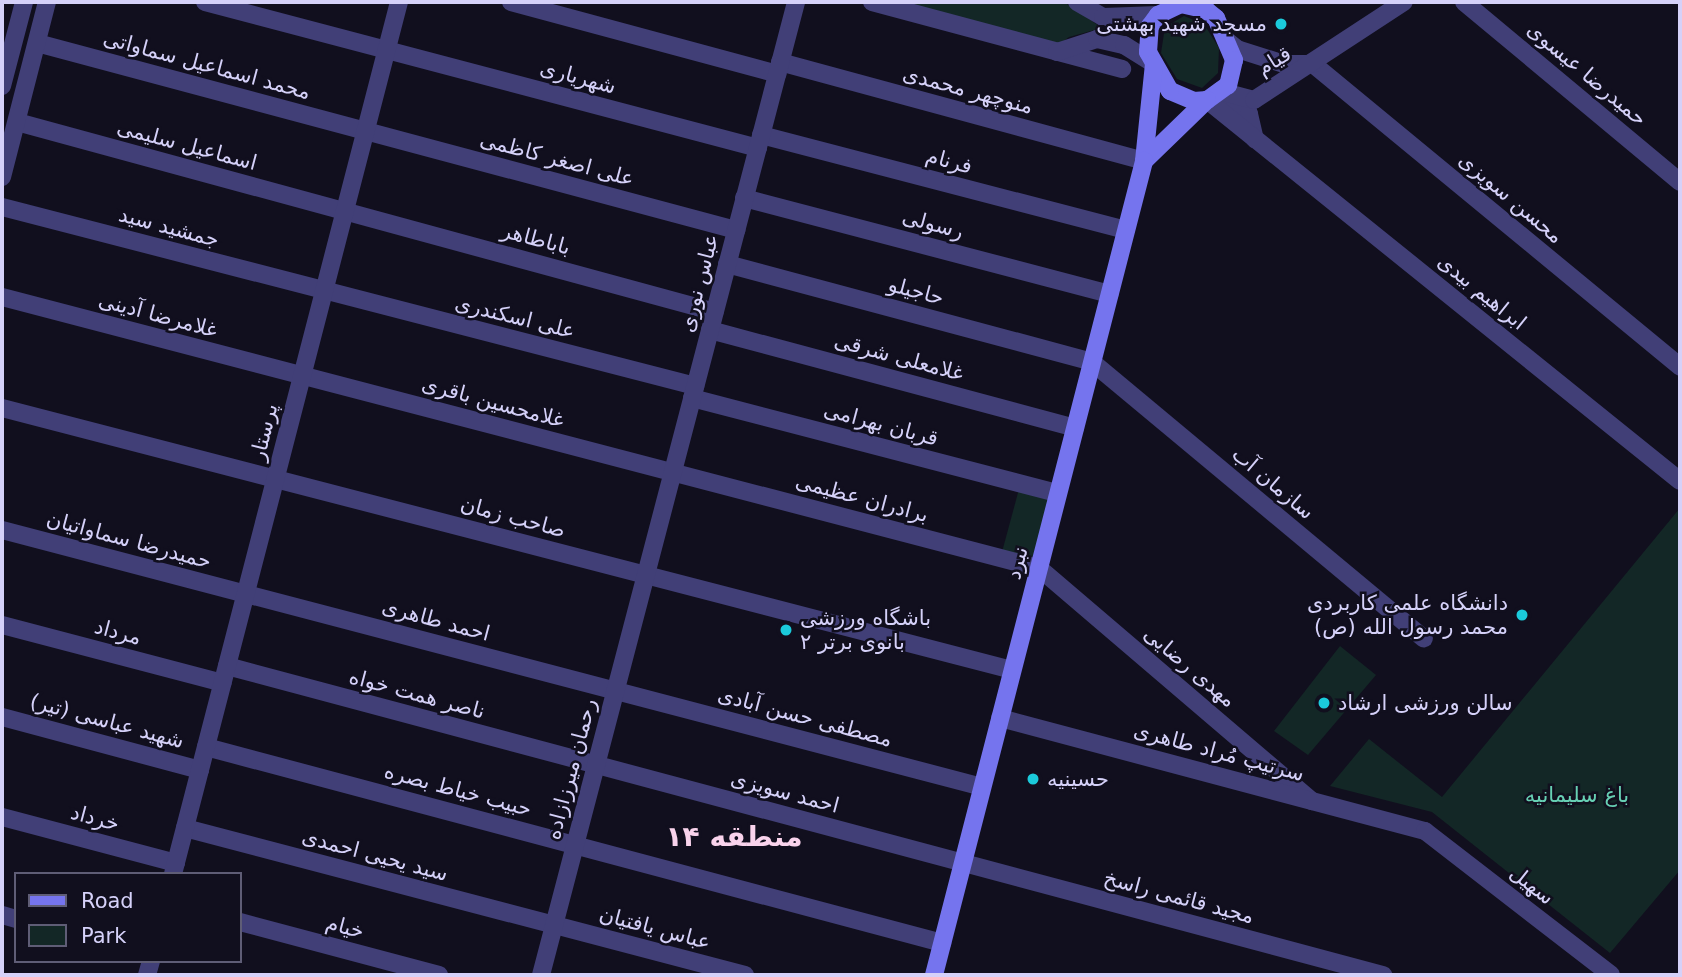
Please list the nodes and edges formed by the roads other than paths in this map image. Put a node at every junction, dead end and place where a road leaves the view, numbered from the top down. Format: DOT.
graph roads {
  1 [pos="24,2"];
  2 [pos="47,2"];
  3 [pos="205,2"];
  4 [pos="399,2"];
  5 [pos="511,2"];
  6 [pos="796,2"];
  7 [pos="872,2"];
  8 [pos="1077,2"];
  9 [pos="1404,2"];
  10 [pos="1464,2"];
  11 [pos="1160,8"];
  12 [pos="1216,10"];
  13 [pos="1226,40"];
  14 [pos="37,43"];
  15 [pos="387,50"];
  16 [pos="1057,52"];
  17 [pos="1154,64"];
  18 [pos="1313,64"];
  19 [pos="779,68"];
  20 [pos="1122,69"];
  21 [pos="2,83"];
  22 [pos="1213,95"];
  23 [pos="16,122"];
  24 [pos="366,131"];
  25 [pos="759,141"];
  26 [pos="1144,161"];
  27 [pos="2,177"];
  28 [pos="1680,182"];
  29 [pos="744,198"];
  30 [pos="2,207"];
  31 [pos="345,211"];
  32 [pos="736,230"];
  33 [pos="1126,230"];
  34 [pos="727,264"];
  35 [pos="324,291"];
  36 [pos="1110,294"];
  37 [pos="2,297"];
  38 [pos="715,312"];
  39 [pos="710,330"];
  40 [pos="1092,362"];
  41 [pos="1680,367"];
  42 [pos="302,376"];
  43 [pos="694,392"];
  44 [pos="2,408"];
  45 [pos="1075,428"];
  46 [pos="673,472"];
  47 [pos="275,480"];
  48 [pos="1680,481"];
  49 [pos="1058,493"];
  50 [pos="2,530"];
  51 [pos="1039,568"];
  52 [pos="646,575"];
  53 [pos="246,594"];
  54 [pos="2,625"];
  55 [pos="1424,639"];
  56 [pos="1012,670"];
  57 [pos="225,675"];
  58 [pos="616,691"];
  59 [pos="2,717"];
  60 [pos="1000,718"];
  61 [pos="206,747"];
  62 [pos="596,765"];
  63 [pos="200,770"];
  64 [pos="982,787"];
  65 [pos="1312,800"];
  66 [pos="2,817"];
  67 [pos="185,828"];
  68 [pos="1425,831"];
  69 [pos="575,845"];
  70 [pos="963,863"];
  71 [pos="175,868"];
  72 [pos="242,923"];
  73 [pos="554,925"];
  74 [pos="942,943"];
  75 [pos="439,975"];
  76 [pos="541,975"];
  77 [pos="745,975"];
  78 [pos="934,975"];
  79 [pos="1382,975"];
  80 [pos="1611,975"];
  1 -- 21 [label="street"];
  2 -- 14 [label="street"];
  3 -- 15 [label="street, شهریاری"];
  4 -- 15 [label="street, پرستار"];
  5 -- 19 [label="street, منوچهر محمدی"];
  6 -- 19 [label="street, عباس نوری"];
  7 -- 16 [label="street"];
  8 -- 11 [label="street"];
  9 -- 18 [label="street, قیام"];
  10 -- 28 [label="street, حمیدرضا عیسوی"];
  11 -- 12 [label="main road"];
  11 -- 17 [label="main road"];
  12 -- 13 [label="main road"];
  13 -- 18 [label="street, قیام"];
  13 -- 22 [label="main road"];
  14 -- 23 [label="street"];
  14 -- 24 [label="street, محمد اسماعیل سماواتی"];
  15 -- 24 [label="street, پرستار"];
  15 -- 25 [label="street, شهریاری"];
  16 -- 17 [label="street"];
  16 -- 20 [label="street"];
  17 -- 22 [label="main road"];
  17 -- 26 [label="main road, نبرد"];
  18 -- 22 [label="street, قیام"];
  18 -- 41 [label="street, محسن سویزی"];
  19 -- 25 [label="street, عباس نوری"];
  19 -- 26 [label="street, منوچهر محمدی"];
  22 -- 26 [label="main road"];
  22 -- 48 [label="street, ابراهیم بیدی"];
  23 -- 27 [label="street"];
  23 -- 31 [label="street, اسماعیل سلیمی"];
  24 -- 31 [label="street, پرستار"];
  24 -- 32 [label="street, علی اصغر کاظمی"];
  25 -- 29 [label="street, عباس نوری"];
  25 -- 33 [label="street, فرنام"];
  26 -- 33 [label="main road, نبرد"];
  29 -- 32 [label="street, عباس نوری"];
  29 -- 36 [label="street, رسولى"];
  30 -- 35 [label="street, جمشید سید"];
  31 -- 35 [label="street, پرستار"];
  31 -- 38 [label="street, باباطاهر"];
  32 -- 34 [label="street, عباس نوری"];
  33 -- 36 [label="main road, نبرد"];
  34 -- 38 [label="street, عباس نوری"];
  34 -- 40 [label="street, حاجیلو"];
  35 -- 42 [label="street, پرستار"];
  35 -- 43 [label="street, علی اسکندری"];
  36 -- 40 [label="main road, نبرد"];
  37 -- 42 [label="street, غلامرضا آدینی"];
  38 -- 39 [label="street, عباس نوری"];
  39 -- 43 [label="street, عباس نوری"];
  39 -- 45 [label="street, غلامعلی شرقی"];
  40 -- 45 [label="main road, نبرد"];
  40 -- 55 [label="street, سازمان آب"];
  42 -- 46 [label="street, غلامحسین باقری"];
  42 -- 47 [label="street, پرستار"];
  43 -- 46 [label="street, عباس نوری"];
  43 -- 49 [label="street, قربان بهرامی"];
  44 -- 47 [label="street, صاحب زمان"];
  45 -- 49 [label="main road, نبرد"];
  46 -- 51 [label="street, برادران عظیمی"];
  46 -- 52 [label="street, عباس نوری"];
  47 -- 52 [label="street, صاحب زمان"];
  47 -- 53 [label="street, پرستار"];
  49 -- 51 [label="main road, نبرد"];
  50 -- 53 [label="street, حمیدرضا سماواتیان"];
  51 -- 56 [label="main road, نبرد"];
  51 -- 65 [label="street, مهدی رضایی"];
  52 -- 56 [label="street, صاحب زمان"];
  52 -- 58 [label="street, رحمان میرزازاده"];
  53 -- 57 [label="street, پرستار"];
  53 -- 58 [label="street, احمد طاهری"];
  54 -- 57 [label="street, مرداد"];
  56 -- 60 [label="main road, نبرد"];
  57 -- 61 [label="street, پرستار"];
  57 -- 62 [label="street, ناصر همت خواه"];
  58 -- 62 [label="street, رحمان میرزازاده"];
  58 -- 64 [label="street, مصطفی حسن آبادی"];
  59 -- 63 [label="street, شهید عباسی (تیر)"];
  60 -- 64 [label="main road, نبرد"];
  60 -- 65 [label="street, سرتیپ مُراد طاهری"];
  61 -- 63 [label="street, پرستار"];
  61 -- 69 [label="street, حبیب خیاط بصره"];
  62 -- 69 [label="street, رحمان میرزازاده"];
  62 -- 70 [label="street, احمد سویزی"];
  63 -- 67 [label="street, پرستار"];
  64 -- 70 [label="main road, نبرد"];
  65 -- 68 [label="street, سرتیپ مُراد طاهری"];
  66 -- 71 [label="street, خرداد"];
  67 -- 71 [label="street, پرستار"];
  67 -- 73 [label="street, سید یحیی احمدی"];
  68 -- 80 [label="street, سهیل"];
  69 -- 73 [label="street, رحمان میرزازاده"];
  69 -- 74 [label="street, حبیب خیاط بصره"];
  70 -- 74 [label="main road, نبرد"];
  70 -- 79 [label="street, مجید قائمی راسخ"];
  72 -- 75 [label="street, خیام"];
  73 -- 76 [label="street, رحمان میرزازاده"];
  73 -- 77 [label="street, عباس یافتیان"];
  74 -- 78 [label="main road, نبرد"];
}
